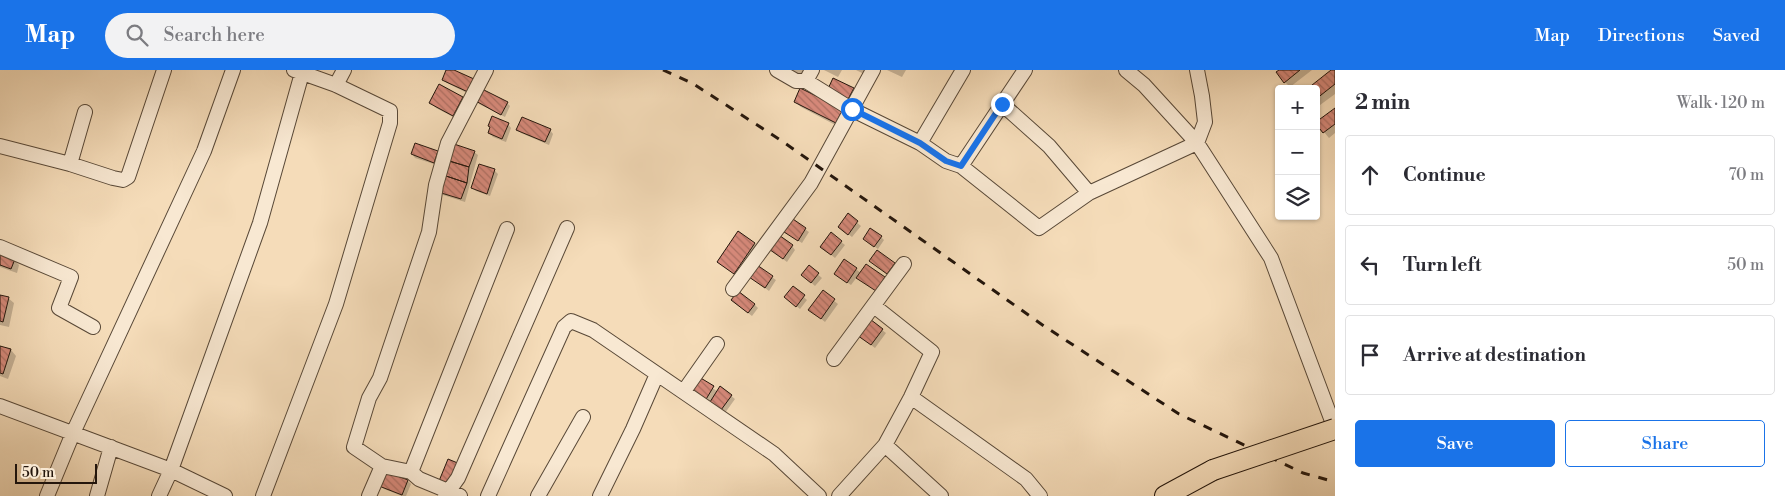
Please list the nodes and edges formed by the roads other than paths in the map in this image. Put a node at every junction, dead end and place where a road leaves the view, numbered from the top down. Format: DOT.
graph roads {
  1 [pos="164,70"];
  2 [pos="233,70"];
  3 [pos="344,70"];
  4 [pos="486,70"];
  5 [pos="777,70"];
  6 [pos="873,70"];
  7 [pos="963,70"];
  8 [pos="1025,70"];
  9 [pos="1126,70"];
  10 [pos="1197,70"];
  11 [pos="298,72"];
  12 [pos="809,76"];
  13 [pos="336,84"];
  14 [pos="1002,104"];
  15 [pos="852,109"];
  16 [pos="85,112"];
  17 [pos="920,143"];
  18 [pos="1197,143"];
  19 [pos="0,146"];
  20 [pos="70,164"];
  21 [pos="961,166"];
  22 [pos="1089,193"];
  23 [pos="567,228"];
  24 [pos="507,229"];
  25 [pos="0,247"];
  26 [pos="904,264"];
  27 [pos="733,289"];
  28 [pos="874,306"];
  29 [pos="93,328"];
  30 [pos="716,344"];
  31 [pos="834,359"];
  32 [pos="657,374"];
  33 [pos="684,391"];
  34 [pos="911,397"];
  35 [pos="0,406"];
  36 [pos="583,417"];
  37 [pos="1335,429"];
  38 [pos="73,433"];
  39 [pos="885,445"];
  40 [pos="111,447"];
  41 [pos="382,466"];
  42 [pos="171,470"];
  43 [pos="411,472"];
  44 [pos="451,495"];
  45 [pos="47,496"];
  46 [pos="97,496"];
  47 [pos="160,496"];
  48 [pos="225,496"];
  49 [pos="263,496"];
  50 [pos="369,496"];
  51 [pos="488,496"];
  52 [pos="538,496"];
  53 [pos="600,496"];
  54 [pos="819,496"];
  55 [pos="839,496"];
  56 [pos="941,496"];
  57 [pos="1040,496"];
  58 [pos="1165,496"];
  1 -- 20 [label="street"];
  2 -- 38 [label="street"];
  3 -- 13 [label="street"];
  4 -- 41 [label="street"];
  5 -- 12 [label="street"];
  6 -- 15 [label="street"];
  7 -- 17 [label="street"];
  8 -- 14 [label="street"];
  9 -- 18 [label="street"];
  10 -- 18 [label="street"];
  11 -- 13 [label="street"];
  11 -- 42 [label="street"];
  12 -- 15 [label="street"];
  13 -- 49 [label="street"];
  14 -- 21 [label="street"];
  14 -- 22 [label="street"];
  15 -- 17 [label="street"];
  15 -- 27 [label="street"];
  16 -- 20 [label="street"];
  17 -- 21 [label="street"];
  18 -- 22 [label="street"];
  18 -- 37 [label="street"];
  19 -- 20 [label="street"];
  21 -- 22 [label="street"];
  23 -- 44 [label="street"];
  24 -- 43 [label="street"];
  25 -- 29 [label="street"];
  26 -- 28 [label="street"];
  28 -- 31 [label="street"];
  28 -- 34 [label="street"];
  30 -- 33 [label="street"];
  32 -- 33 [label="street"];
  32 -- 51 [label="street"];
  32 -- 53 [label="street"];
  33 -- 54 [label="street"];
  34 -- 39 [label="street"];
  34 -- 57 [label="street"];
  35 -- 38 [label="street"];
  36 -- 52 [label="street"];
  37 -- 58 [label="highway, bridge"];
  38 -- 40 [label="street"];
  38 -- 45 [label="street"];
  39 -- 55 [label="street"];
  39 -- 56 [label="street"];
  40 -- 42 [label="street"];
  40 -- 46 [label="street"];
  41 -- 43 [label="street"];
  41 -- 50 [label="street"];
  42 -- 47 [label="street"];
  42 -- 48 [label="street"];
  43 -- 44 [label="street"];
}
